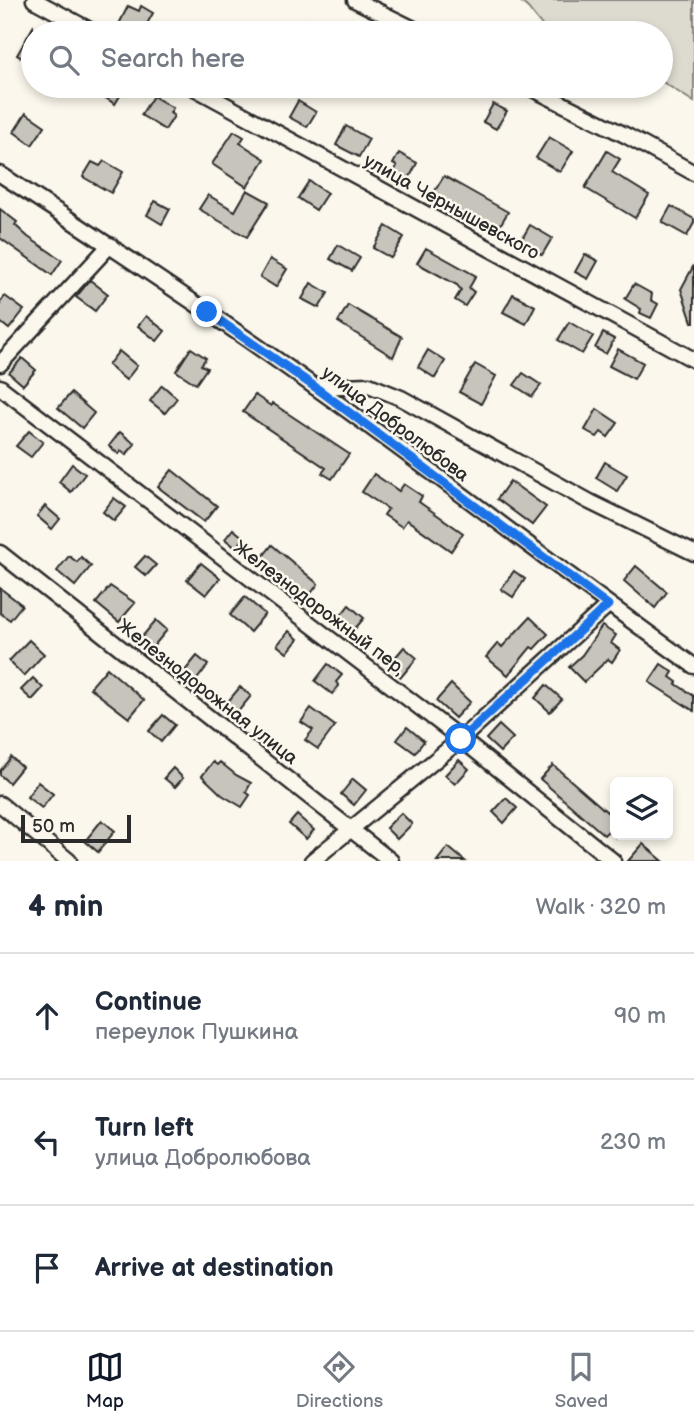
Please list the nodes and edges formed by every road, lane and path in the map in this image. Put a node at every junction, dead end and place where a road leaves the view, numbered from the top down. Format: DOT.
graph roads {
  1 [pos="34,0"];
  2 [pos="355,0"];
  3 [pos="73,21"];
  4 [pos="398,21"];
  5 [pos="213,98"];
  6 [pos="551,98"];
  7 [pos="694,173"];
  8 [pos="0,174"];
  9 [pos="110,245"];
  10 [pos="694,359"];
  11 [pos="0,364"];
  12 [pos="0,387"];
  13 [pos="315,387"];
  14 [pos="0,552"];
  15 [pos="694,554"];
  16 [pos="608,605"];
  17 [pos="694,666"];
  18 [pos="461,739"];
  19 [pos="0,804"];
  20 [pos="350,828"];
  21 [pos="69,861"];
  22 [pos="312,861"];
  23 [pos="391,861"];
  24 [pos="613,861"];
  1 -- 3 [label="street"];
  2 -- 4 [label="street"];
  5 -- 10 [label="street, улица Чернышевского"];
  6 -- 7 [label="street"];
  8 -- 9 [label="street, улица Добролюбова"];
  9 -- 11 [label="street"];
  9 -- 13 [label="street, улица Добролюбова"];
  12 -- 18 [label="street, Железнодорожный пер,"];
  13 -- 15 [label="street"];
  13 -- 16 [label="street, улица Добролюбова"];
  14 -- 20 [label="street, Железнодорожная улица"];
  16 -- 17 [label="street, улица Добролюбова"];
  16 -- 18 [label="street"];
  18 -- 20 [label="street"];
  18 -- 24 [label="street, Железнодорожный пер,"];
  19 -- 21 [label="street"];
  20 -- 22 [label="street"];
  20 -- 23 [label="street, Железнодорожная улица"];
}
